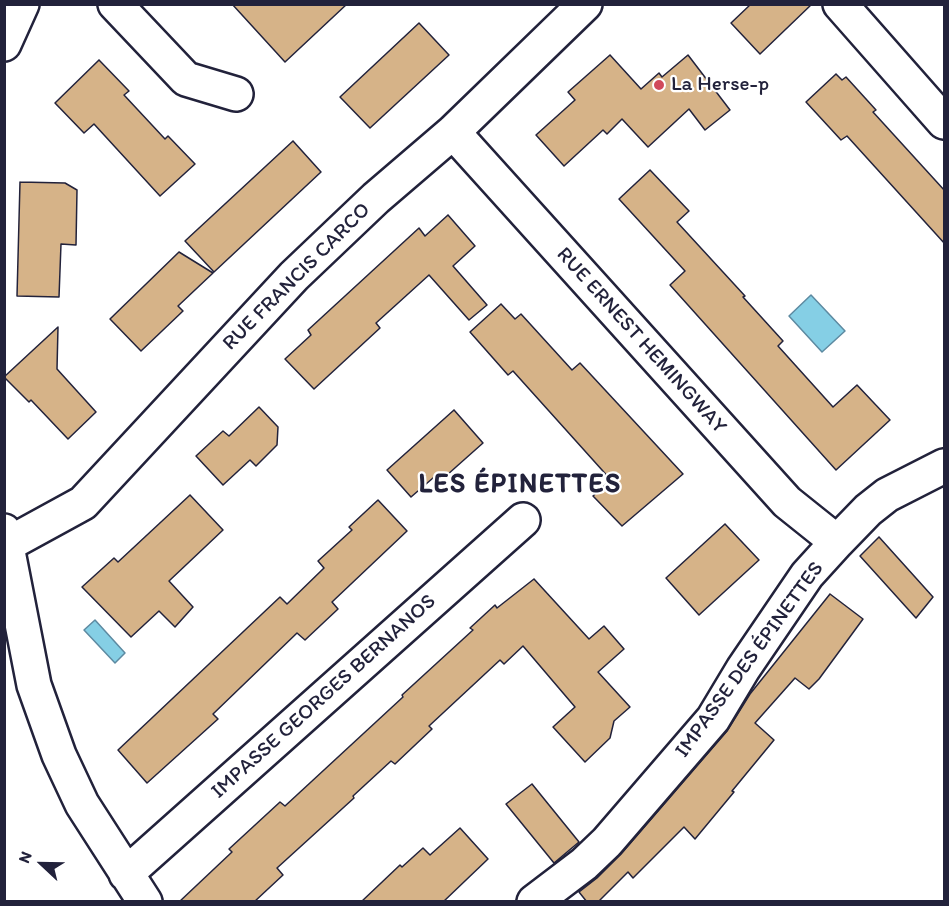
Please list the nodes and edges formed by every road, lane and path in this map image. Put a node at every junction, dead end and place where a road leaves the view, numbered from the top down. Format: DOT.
graph roads {
  1 [pos="22,4"];
  2 [pos="115,4"];
  3 [pos="585,4"];
  4 [pos="840,4"];
  5 [pos="4,44"];
  6 [pos="236,94"];
  7 [pos="945,122"];
  8 [pos="453,132"];
  9 [pos="945,466"];
  10 [pos="523,520"];
  11 [pos="6,538"];
  12 [pos="837,542"];
  13 [pos="126,874"];
  14 [pos="145,902"];
  15 [pos="534,902"];
  1 -- 5 [label="street"];
  2 -- 6 [label="street"];
  3 -- 8 [label="street, RUE FRANCIS CARCO"];
  4 -- 7 [label="street"];
  8 -- 11 [label="street, RUE FRANCIS CARCO"];
  8 -- 12 [label="street, RUE ERNEST HEMINGWAY"];
  9 -- 12 [label="street, IMPASSE DES ÉPINETTES"];
  10 -- 13 [label="street, IMPASSE GEORGES BERNANOS"];
  11 -- 13 [label="street"];
  12 -- 15 [label="street, IMPASSE DES ÉPINETTES"];
  13 -- 14 [label="street"];
}
